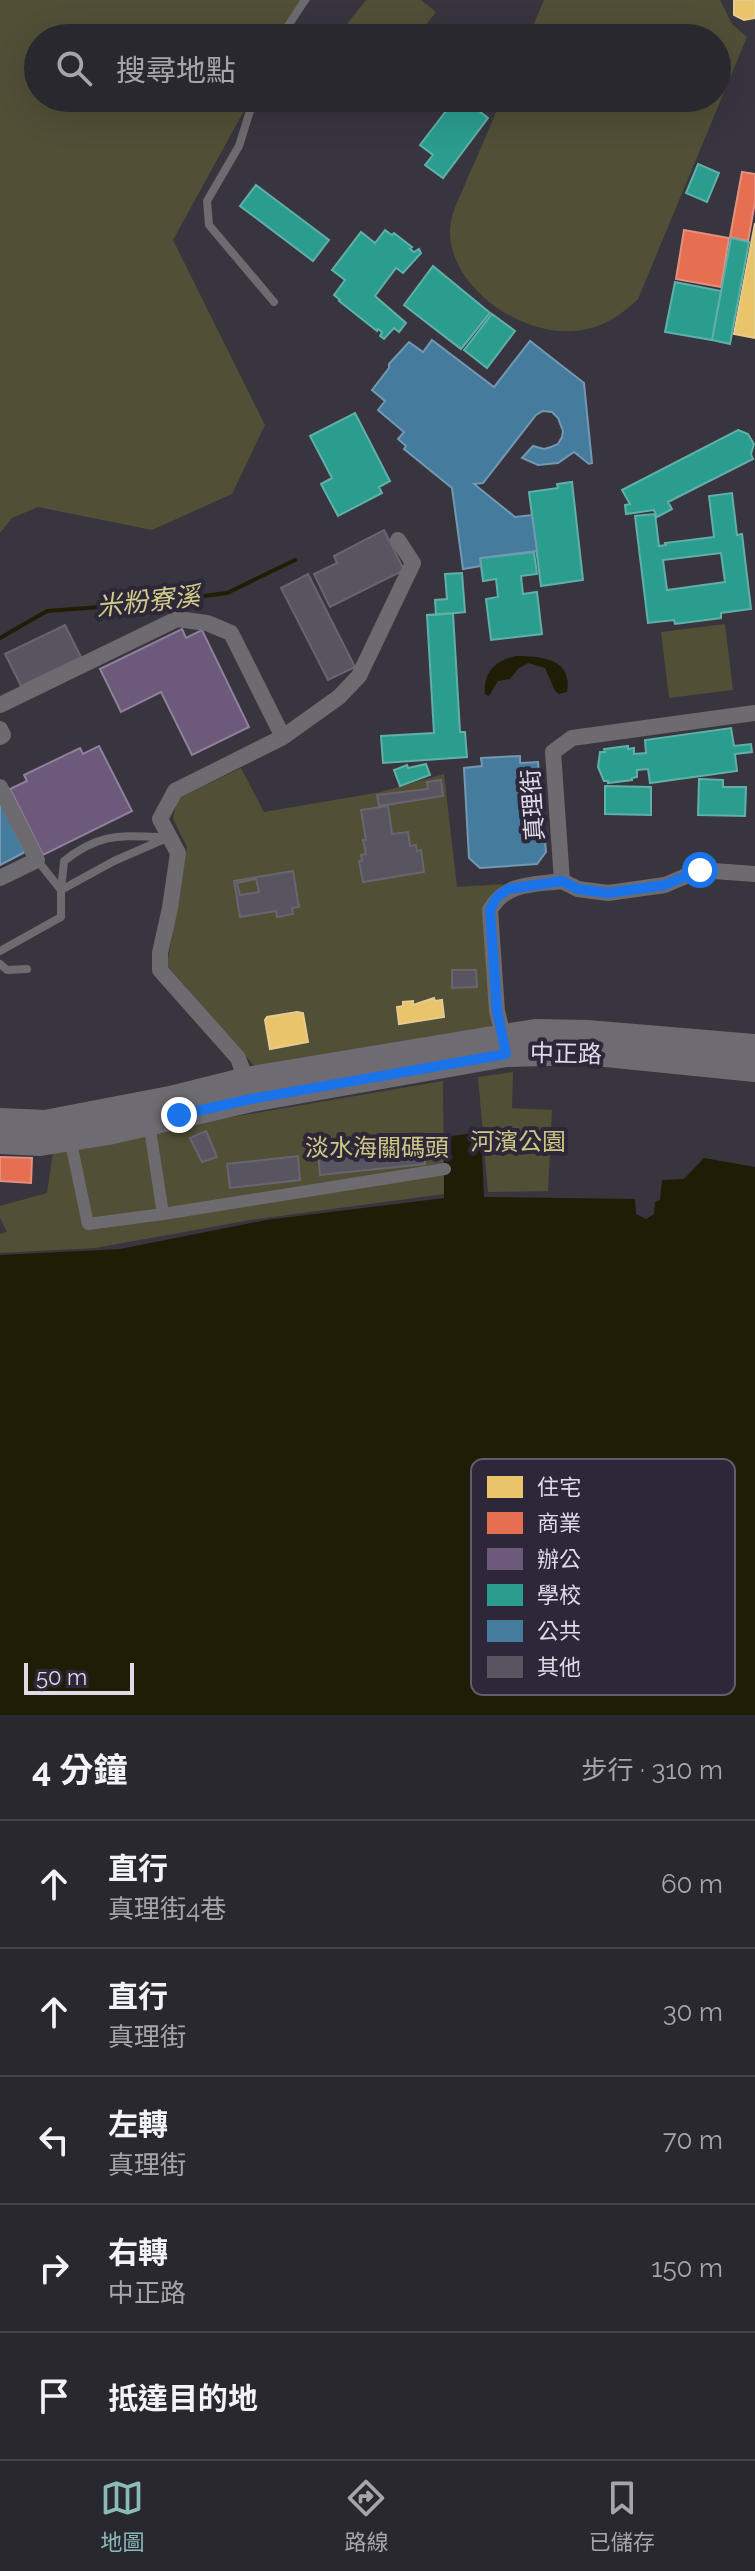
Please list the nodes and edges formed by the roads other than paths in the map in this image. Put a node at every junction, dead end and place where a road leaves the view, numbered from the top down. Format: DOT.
graph roads {
  1 [pos="305,0"];
  2 [pos="289,24"];
  3 [pos="250,112"];
  4 [pos="274,302"];
  5 [pos="398,540"];
  6 [pos="0,705"];
  7 [pos="755,713"];
  8 [pos="0,729"];
  9 [pos="0,737"];
  10 [pos="283,737"];
  11 [pos="0,787"];
  12 [pos="169,837"];
  13 [pos="37,860"];
  14 [pos="755,874"];
  15 [pos="0,878"];
  16 [pos="562,881"];
  17 [pos="61,890"];
  18 [pos="0,951"];
  19 [pos="0,964"];
  20 [pos="27,969"];
  21 [pos="505,1045"];
  22 [pos="755,1047"];
  23 [pos="755,1069"];
  24 [pos="246,1080"];
  25 [pos="0,1121"];
  26 [pos="149,1123"];
  27 [pos="0,1141"];
  28 [pos="72,1148"];
  29 [pos="445,1169"];
  30 [pos="163,1214"];
  1 -- 2 [label="lane"];
  3 -- 4 [label="lane"];
  5 -- 10 [label="street"];
  6 -- 10 [label="street"];
  7 -- 16 [label="street, 真理街"];
  8 -- 9 [label="street"];
  10 -- 12 [label="street"];
  11 -- 13 [label="street"];
  12 -- 17 [label="lane"];
  12 -- 17 [label="lane"];
  12 -- 24 [label="street"];
  13 -- 15 [label="street"];
  13 -- 17 [label="lane"];
  14 -- 16 [label="street"];
  16 -- 21 [label="street"];
  17 -- 18 [label="lane"];
  19 -- 20 [label="lane"];
  21 -- 22 [label="main road, 中正路"];
  21 -- 23 [label="main road, 中正路"];
  21 -- 24 [label="main road, 中正路"];
  21 -- 26 [label="main road, 中正路"];
  24 -- 25 [label="main road, 中正路"];
  26 -- 27 [label="main road, 中正路"];
  26 -- 30 [label="street"];
  28 -- 30 [label="street"];
  29 -- 30 [label="street"];
}
